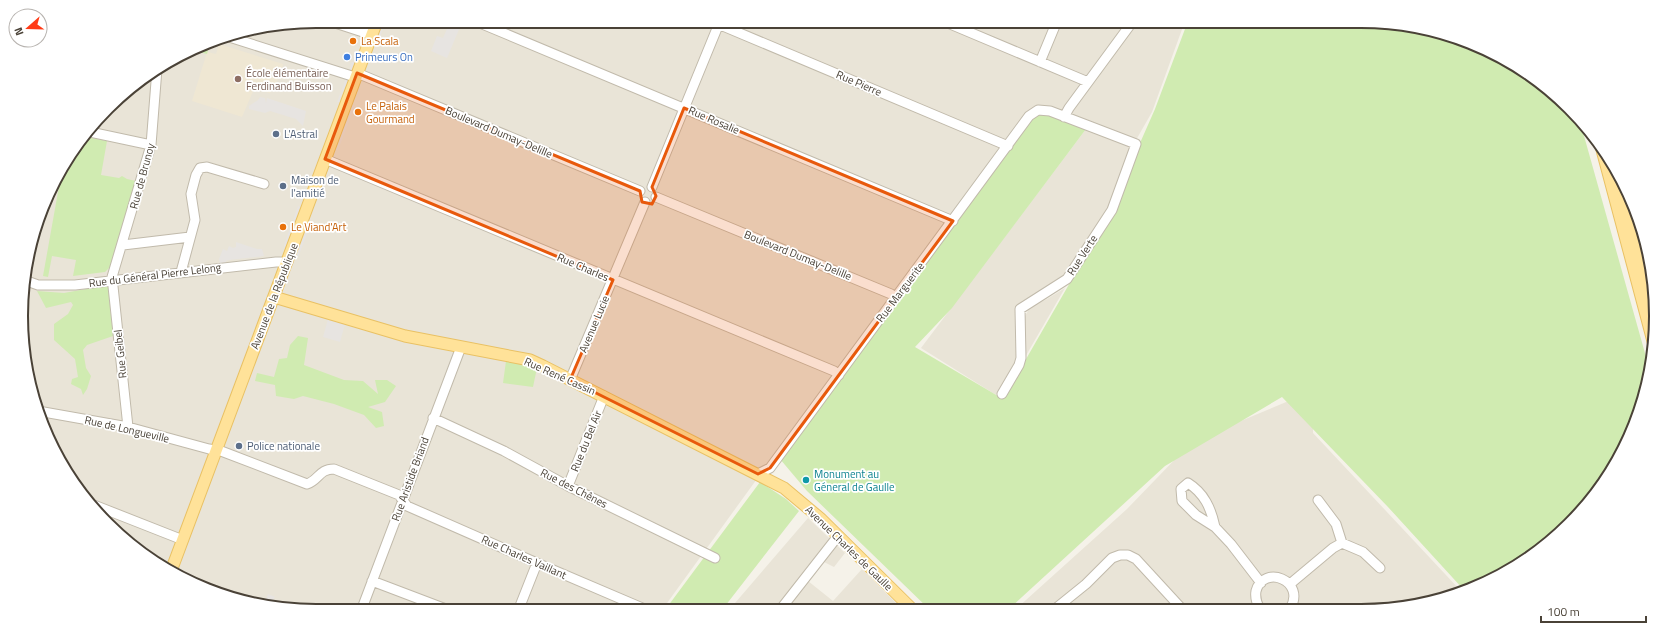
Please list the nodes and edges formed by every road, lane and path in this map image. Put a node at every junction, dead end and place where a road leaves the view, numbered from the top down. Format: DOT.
graph roads {
  1 [pos="350,28"];
  2 [pos="374,28"];
  3 [pos="492,28"];
  4 [pos="715,28"];
  5 [pos="731,28"];
  6 [pos="960,28"];
  7 [pos="1054,28"];
  8 [pos="1128,28"];
  9 [pos="372,35"];
  10 [pos="237,39"];
  11 [pos="1040,62"];
  12 [pos="356,75"];
  13 [pos="156,77"];
  14 [pos="1088,82"];
  15 [pos="684,108"];
  16 [pos="1064,117"];
  17 [pos="94,133"];
  18 [pos="151,145"];
  19 [pos="1008,146"];
  20 [pos="325,159"];
  21 [pos="1605,164"];
  22 [pos="264,184"];
  23 [pos="652,187"];
  24 [pos="640,191"];
  25 [pos="656,197"];
  26 [pos="645,202"];
  27 [pos="1626,203"];
  28 [pos="953,221"];
  29 [pos="190,237"];
  30 [pos="123,245"];
  31 [pos="288,262"];
  32 [pos="180,272"];
  33 [pos="112,280"];
  34 [pos="613,280"];
  35 [pos="30,282"];
  36 [pos="1647,283"];
  37 [pos="274,297"];
  38 [pos="895,298"];
  39 [pos="1649,325"];
  40 [pos="461,347"];
  41 [pos="839,375"];
  42 [pos="570,380"];
  43 [pos="1002,394"];
  44 [pos="604,396"];
  45 [pos="44,412"];
  46 [pos="433,418"];
  47 [pos="128,427"];
  48 [pos="216,450"];
  49 [pos="770,468"];
  50 [pos="758,474"];
  51 [pos="568,486"];
  52 [pos="784,488"];
  53 [pos="403,500"];
  54 [pos="1318,500"];
  55 [pos="100,508"];
  56 [pos="1215,527"];
  57 [pos="838,536"];
  58 [pos="183,540"];
  59 [pos="1342,543"];
  60 [pos="715,558"];
  61 [pos="537,563"];
  62 [pos="173,566"];
  63 [pos="1380,568"];
  64 [pos="372,580"];
  65 [pos="1261,583"];
  66 [pos="1290,584"];
  67 [pos="363,604"];
  68 [pos="434,604"];
  69 [pos="520,604"];
  70 [pos="633,604"];
  71 [pos="785,604"];
  72 [pos="907,604"];
  73 [pos="1061,604"];
  74 [pos="1177,604"];
  75 [pos="1258,604"];
  76 [pos="1292,604"];
  1 -- 9 [label="street"];
  2 -- 9 [label="main road, Avenue de la République"];
  3 -- 15 [label="street, Rue Rosalie"];
  4 -- 15 [label="street"];
  5 -- 19 [label="street, Rue Pierre"];
  6 -- 11 [label="street"];
  7 -- 11 [label="street"];
  8 -- 14 [label="street"];
  9 -- 12 [label="main road, Avenue de la République"];
  10 -- 12 [label="street, Boulevard Dumay-Delille"];
  11 -- 14 [label="street"];
  12 -- 20 [label="main road, Avenue de la République"];
  12 -- 24 [label="street, Boulevard Dumay-Delille"];
  13 -- 18 [label="street, Rue de Brunoy"];
  14 -- 16 [label="street"];
  15 -- 23 [label="street"];
  15 -- 28 [label="street, Rue Rosalie"];
  16 -- 19 [label="street, Rue Marguerite"];
  16 -- 43 [label="street, Rue Verte"];
  17 -- 18 [label="street"];
  18 -- 30 [label="street, Rue de Brunoy"];
  19 -- 28 [label="street, Rue Marguerite"];
  20 -- 31 [label="main road, Avenue de la République"];
  20 -- 34 [label="street, Rue Charles"];
  21 -- 39 [label="main road"];
  22 -- 29 [label="street"];
  23 -- 24 [label="street"];
  23 -- 25 [label="street"];
  24 -- 26 [label="street"];
  25 -- 26 [label="street"];
  25 -- 38 [label="street, Boulevard Dumay-Delille"];
  26 -- 34 [label="street, Avenue Lucie"];
  27 -- 36 [label="main road"];
  28 -- 38 [label="street, Rue Marguerite"];
  29 -- 30 [label="street"];
  29 -- 32 [label="street"];
  30 -- 33 [label="street, Rue de Brunoy"];
  31 -- 32 [label="street, Rue du Général Pierre Lelong"];
  31 -- 37 [label="main road, Avenue de la République"];
  32 -- 33 [label="street, Rue du Général Pierre Lelong"];
  33 -- 35 [label="street, Rue du Général Pierre Lelong"];
  33 -- 47 [label="street, Rue Geibel"];
  34 -- 41 [label="street, Rue Charles"];
  34 -- 42 [label="street, Avenue Lucie"];
  37 -- 40 [label="main road, Rue René Cassin"];
  37 -- 48 [label="main road, Avenue de la République"];
  38 -- 41 [label="street, Rue Marguerite"];
  40 -- 42 [label="main road, Rue René Cassin"];
  40 -- 46 [label="street, Rue Aristide Briand"];
  41 -- 49 [label="street, Rue Marguerite"];
  42 -- 44 [label="main road, Rue René Cassin"];
  44 -- 50 [label="main road, Rue René Cassin"];
  44 -- 51 [label="street, Rue du Bel Air"];
  45 -- 47 [label="street, Rue de Longueville"];
  46 -- 51 [label="street, Rue des Chênes"];
  46 -- 53 [label="street, Rue Aristide Briand"];
  47 -- 48 [label="street, Rue de Longueville"];
  48 -- 53 [label="street, Rue de Longueville"];
  48 -- 58 [label="main road, Avenue de la République"];
  49 -- 50 [label="street, Rue Marguerite"];
  49 -- 52 [label="street"];
  50 -- 52 [label="main road, Rue René Cassin"];
  51 -- 60 [label="street, Rue des Chênes"];
  52 -- 57 [label="main road, Avenue Charles de Gaulle"];
  53 -- 61 [label="street, Rue Charles Vaillant"];
  53 -- 64 [label="street, Rue Aristide Briand"];
  54 -- 59 [label="street"];
  55 -- 58 [label="street"];
  56 -- 56 [label="street"];
  56 -- 65 [label="street"];
  57 -- 71 [label="street"];
  57 -- 72 [label="main road, Avenue Charles de Gaulle"];
  58 -- 62 [label="main road, Avenue de la République"];
  59 -- 63 [label="street"];
  59 -- 66 [label="street"];
  61 -- 69 [label="street"];
  61 -- 70 [label="street, Rue Charles Vaillant"];
  64 -- 67 [label="street, Rue Aristide Briand"];
  64 -- 68 [label="street"];
  65 -- 66 [label="street"];
  65 -- 75 [label="street"];
  66 -- 76 [label="street"];
  73 -- 74 [label="street"];
}
